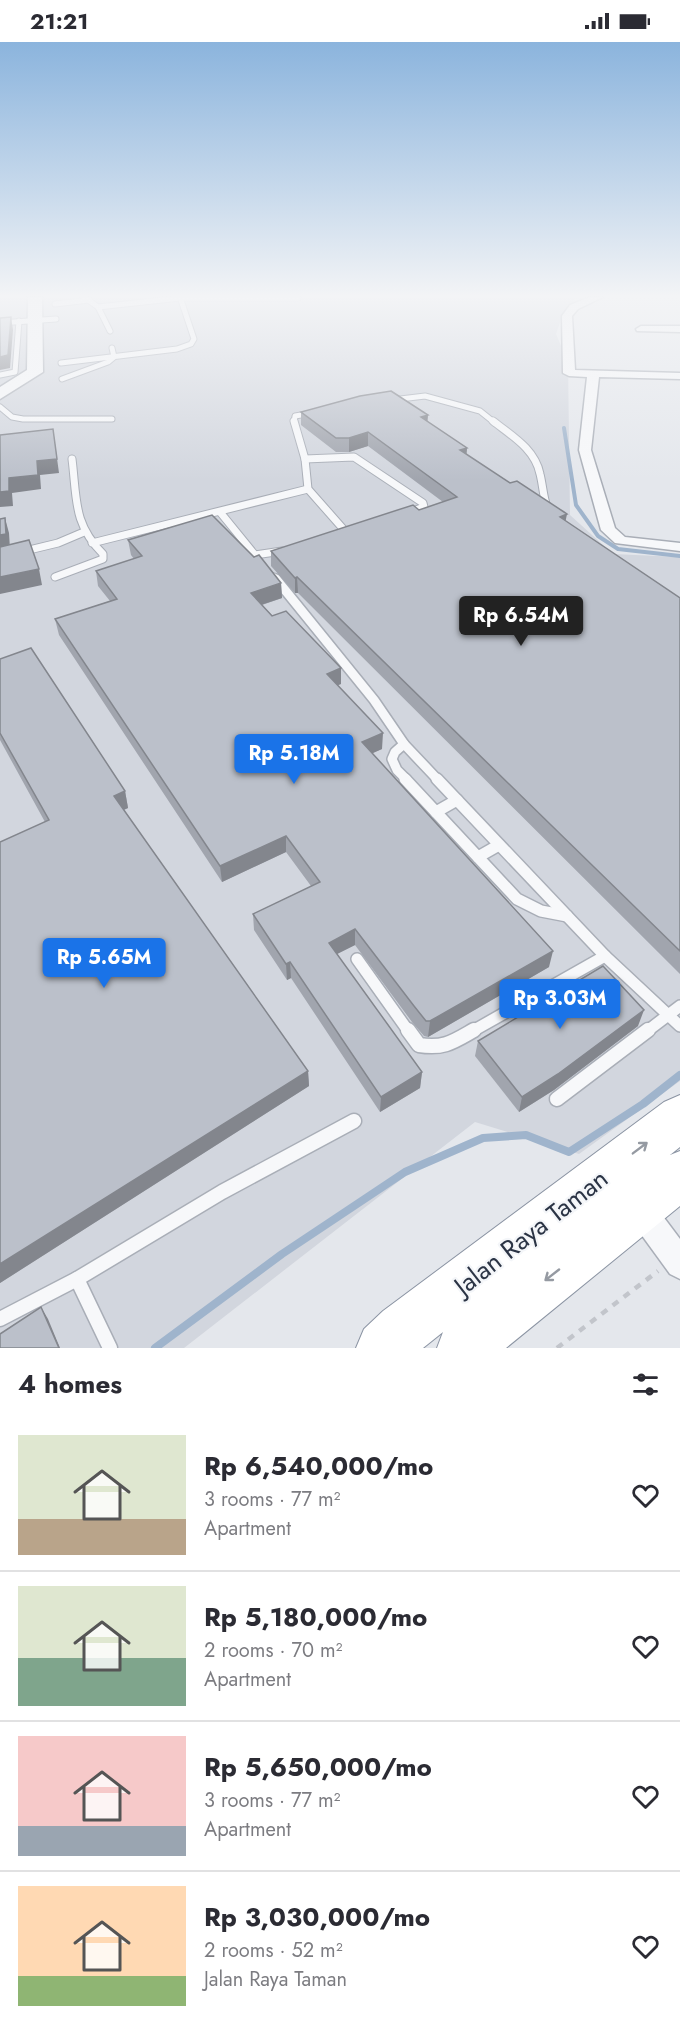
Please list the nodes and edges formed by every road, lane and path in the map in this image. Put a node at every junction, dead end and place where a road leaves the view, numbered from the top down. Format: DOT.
graph roads {
  1 [pos="16,358"];
  2 [pos="35,358"];
  3 [pos="106,358"];
  4 [pos="113,358"];
  5 [pos="568,358"];
  6 [pos="61,363"];
  7 [pos="0,375"];
  8 [pos="591,375"];
  9 [pos="680,376"];
  10 [pos="62,379"];
  11 [pos="4,390"];
  12 [pos="382,401"];
  13 [pos="0,407"];
  14 [pos="325,411"];
  15 [pos="112,419"];
  16 [pos="72,459"];
  17 [pos="305,459"];
  18 [pos="308,489"];
  19 [pos="220,512"];
  20 [pos="399,516"];
  21 [pos="555,516"];
  22 [pos="356,528"];
  23 [pos="345,531"];
  24 [pos="84,532"];
  25 [pos="335,534"];
  26 [pos="92,543"];
  27 [pos="680,547"];
  28 [pos="286,550"];
  29 [pos="0,557"];
  30 [pos="262,563"];
  31 [pos="55,577"];
  32 [pos="404,744"];
  33 [pos="457,800"];
  34 [pos="436,812"];
  35 [pos="499,844"];
  36 [pos="478,857"];
  37 [pos="567,916"];
  38 [pos="605,956"];
  39 [pos="357,959"];
  40 [pos="680,1006"];
  41 [pos="668,1016"];
  42 [pos="680,1026"];
  43 [pos="557,1099"];
  44 [pos="680,1118"];
  45 [pos="354,1121"];
  46 [pos="680,1175"];
  47 [pos="609,1207"];
  48 [pos="678,1261"];
  49 [pos="77,1280"];
  50 [pos="0,1319"];
  51 [pos="433,1334"];
  52 [pos="107,1344"];
  53 [pos="557,1348"];
  1 -- 7 [label="lane"];
  2 -- 11 [label="street"];
  3 -- 6 [label="lane"];
  4 -- 10 [label="lane"];
  5 -- 8 [label="street"];
  8 -- 9 [label="street"];
  8 -- 27 [label="street"];
  12 -- 21 [label="lane"];
  13 -- 15 [label="lane"];
  14 -- 17 [label="lane"];
  16 -- 24 [label="lane"];
  17 -- 18 [label="lane"];
  17 -- 20 [label="lane"];
  18 -- 19 [label="lane"];
  18 -- 23 [label="lane"];
  19 -- 26 [label="lane"];
  19 -- 30 [label="lane"];
  22 -- 23 [label="lane"];
  23 -- 25 [label="lane"];
  24 -- 26 [label="lane"];
  24 -- 29 [label="lane"];
  26 -- 31 [label="lane"];
  28 -- 30 [label="lane"];
  30 -- 32 [label="lane"];
  32 -- 33 [label="lane"];
  32 -- 34 [label="lane"];
  33 -- 34 [label="lane"];
  33 -- 35 [label="lane"];
  34 -- 36 [label="lane"];
  35 -- 36 [label="lane"];
  35 -- 37 [label="lane"];
  36 -- 37 [label="lane"];
  37 -- 38 [label="lane"];
  38 -- 39 [label="lane"];
  38 -- 41 [label="lane"];
  40 -- 41 [label="lane"];
  41 -- 42 [label="lane"];
  41 -- 43 [label="lane"];
  47 -- 44 [label="highway, Jalan Raya Taman, one-way"];
  45 -- 49 [label="lane"];
  46 -- 47 [label="highway, Jalan Raya Taman"];
  47 -- 48 [label="street"];
  47 -- 51 [label="highway, Jalan Raya Taman"];
  48 -- 53 [label="path"];
  49 -- 50 [label="lane"];
  49 -- 52 [label="lane"];
}
